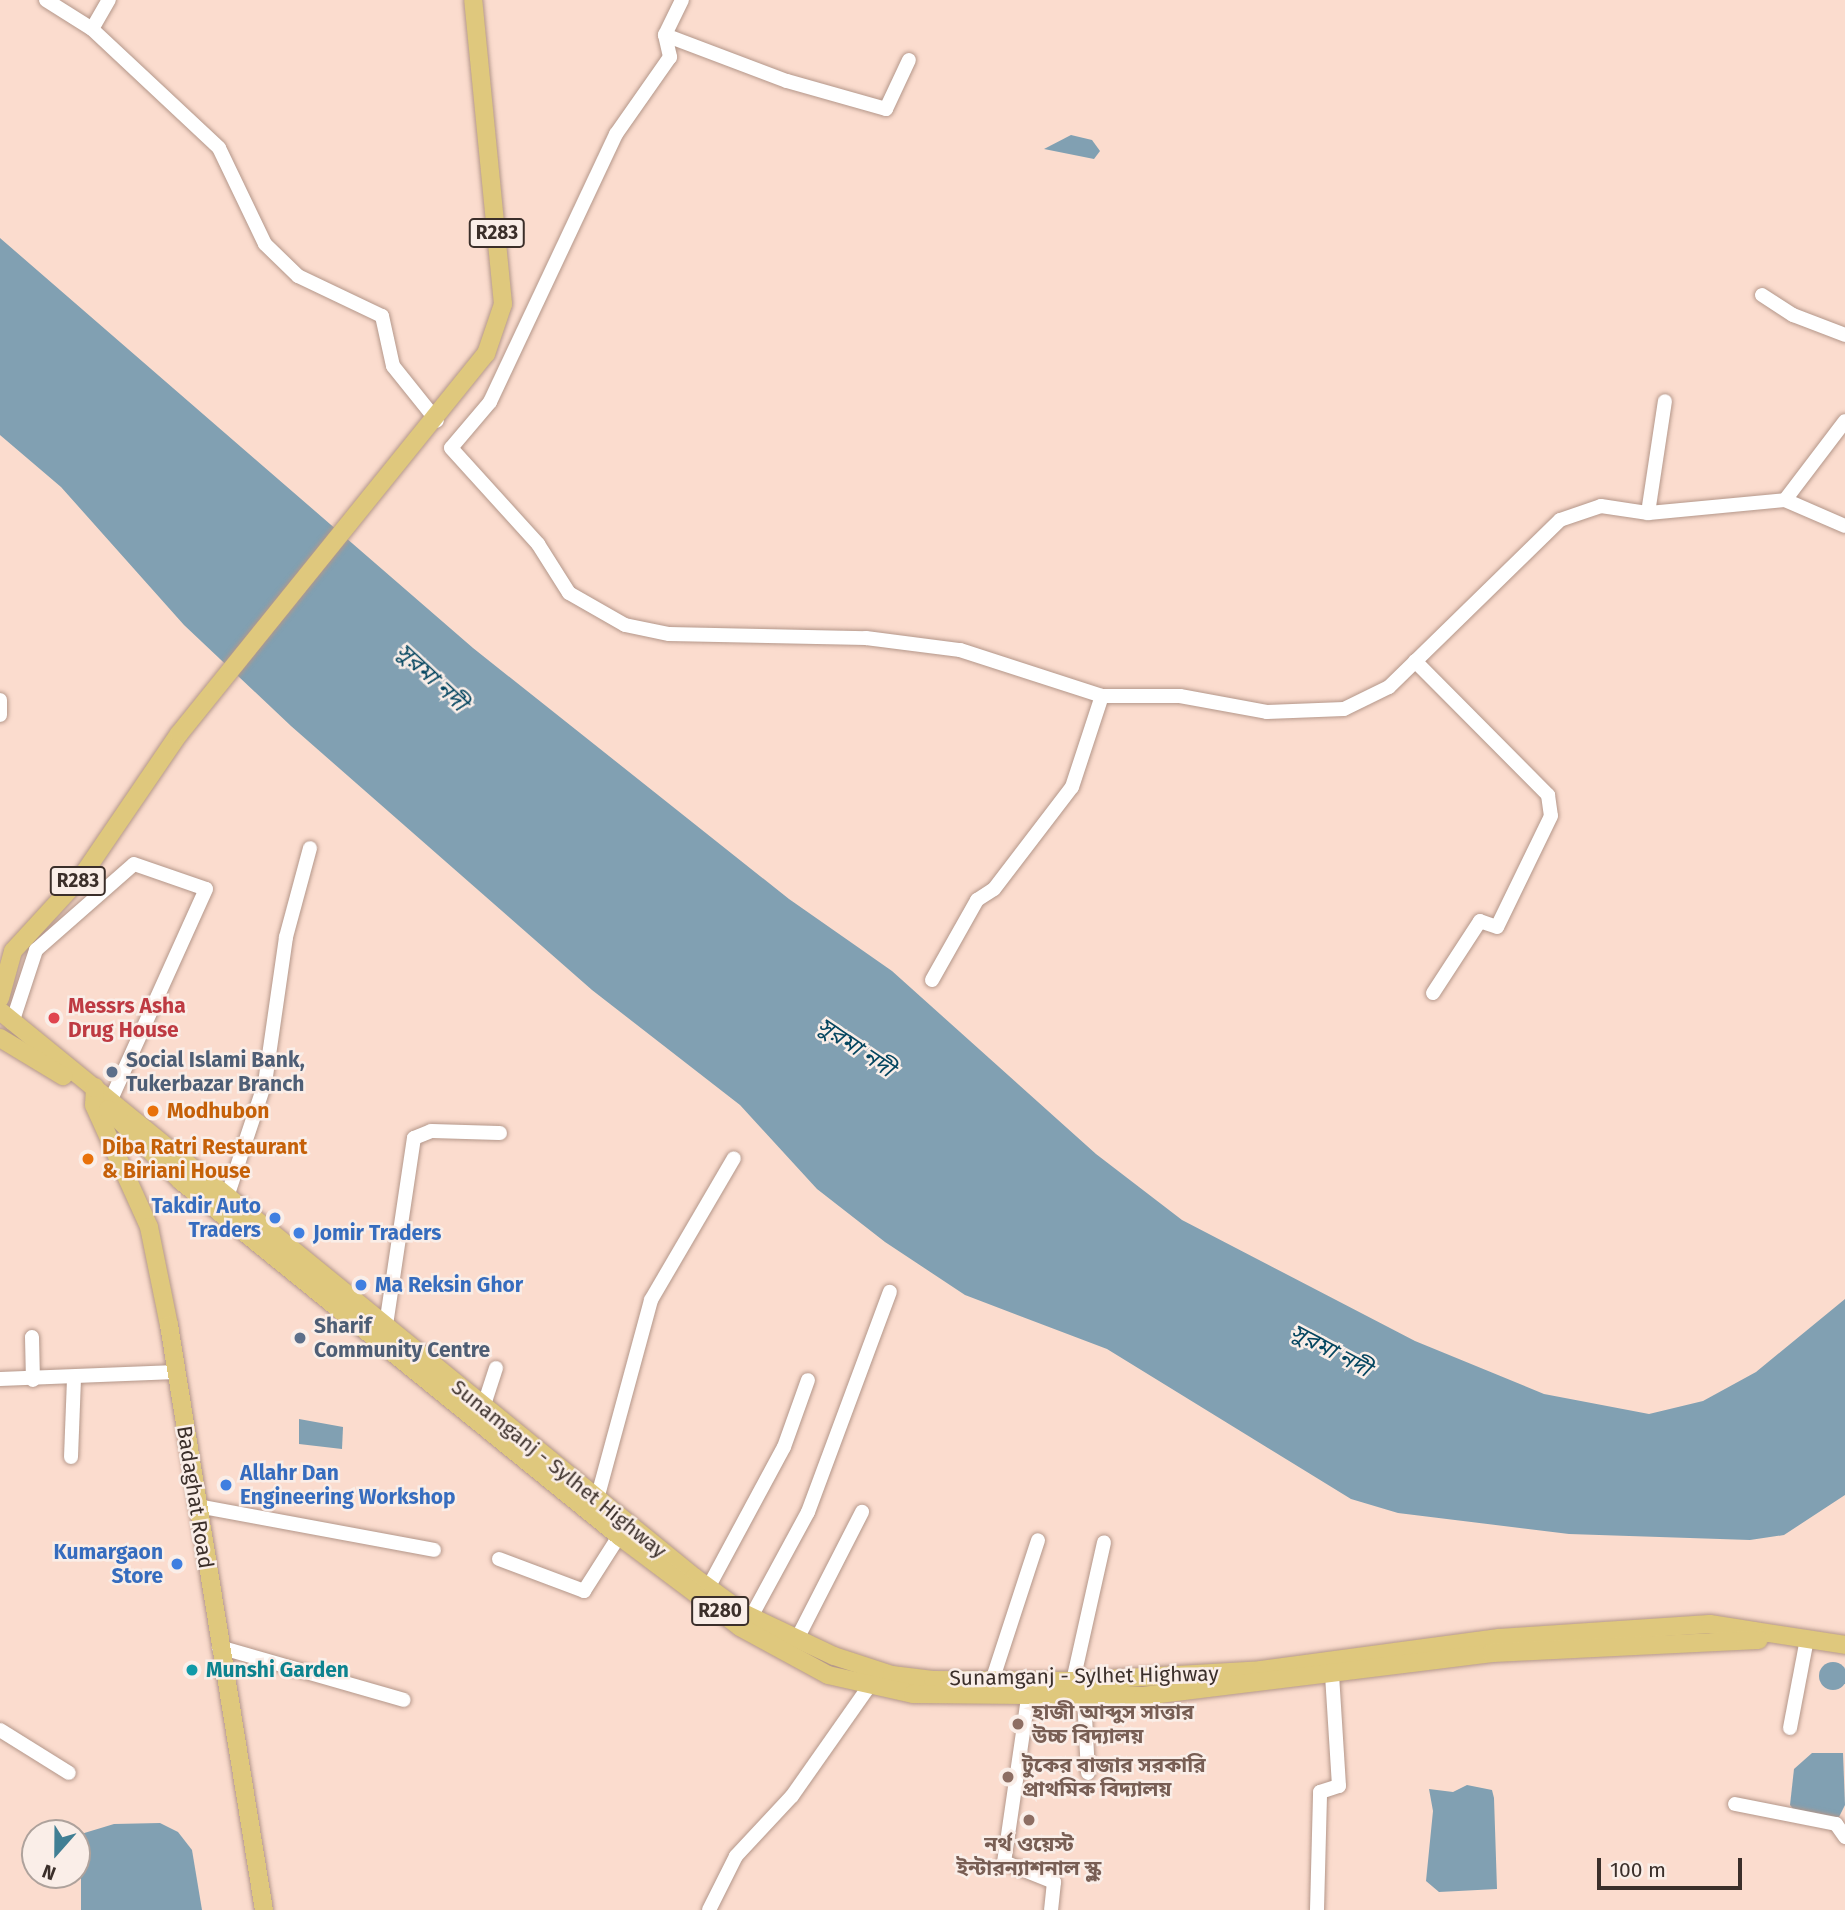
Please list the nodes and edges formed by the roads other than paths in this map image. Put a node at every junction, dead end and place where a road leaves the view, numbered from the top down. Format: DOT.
graph roads {
  1 [pos="46,0"];
  2 [pos="110,0"];
  3 [pos="473,0"];
  4 [pos="682,0"];
  5 [pos="92,29"];
  6 [pos="665,35"];
  7 [pos="909,60"];
  8 [pos="1762,295"];
  9 [pos="1845,335"];
  10 [pos="1665,401"];
  11 [pos="438,421"];
  12 [pos="1845,421"];
  13 [pos="1785,500"];
  14 [pos="1648,513"];
  15 [pos="1845,526"];
  16 [pos="1415,661"];
  17 [pos="1102,696"];
  18 [pos="0,700"];
  19 [pos="0,715"];
  20 [pos="310,848"];
  21 [pos="6,954"];
  22 [pos="932,981"];
  23 [pos="1433,993"];
  24 [pos="0,998"];
  25 [pos="6,1017"];
  26 [pos="0,1038"];
  27 [pos="99,1094"];
  28 [pos="500,1133"];
  29 [pos="734,1158"];
  30 [pos="194,1166"];
  31 [pos="181,1181"];
  32 [pos="230,1195"];
  33 [pos="220,1213"];
  34 [pos="323,1274"];
  35 [pos="311,1288"];
  36 [pos="890,1292"];
  37 [pos="386,1325"];
  38 [pos="32,1337"];
  39 [pos="496,1368"];
  40 [pos="176,1372"];
  41 [pos="0,1379"];
  42 [pos="75,1379"];
  43 [pos="33,1380"];
  44 [pos="808,1380"];
  45 [pos="483,1408"];
  46 [pos="71,1457"];
  47 [pos="597,1499"];
  48 [pos="197,1506"];
  49 [pos="862,1512"];
  50 [pos="620,1536"];
  51 [pos="1038,1540"];
  52 [pos="1104,1542"];
  53 [pos="434,1550"];
  54 [pos="499,1559"];
  55 [pos="708,1588"];
  56 [pos="751,1617"];
  57 [pos="1708,1633"];
  58 [pos="797,1639"];
  59 [pos="1807,1639"];
  60 [pos="1614,1640"];
  61 [pos="1845,1645"];
  62 [pos="219,1647"];
  63 [pos="1332,1676"];
  64 [pos="992,1681"];
  65 [pos="1073,1681"];
  66 [pos="869,1688"];
  67 [pos="1028,1698"];
  68 [pos="1084,1698"];
  69 [pos="404,1700"];
  70 [pos="1790,1728"];
  71 [pos="0,1730"];
  72 [pos="69,1773"];
  73 [pos="1088,1773"];
  74 [pos="1735,1804"];
  75 [pos="1845,1837"];
  76 [pos="264,1910"];
  77 [pos="709,1910"];
  78 [pos="1051,1910"];
  79 [pos="1317,1910"];
  1 -- 5 [label="street"];
  2 -- 5 [label="street"];
  3 -- 11 [label="main road, R283"];
  4 -- 6 [label="street"];
  5 -- 11 [label="street"];
  6 -- 7 [label="street"];
  6 -- 17 [label="street"];
  8 -- 9 [label="street"];
  10 -- 14 [label="street"];
  11 -- 21 [label="main road, R283"];
  12 -- 13 [label="street"];
  13 -- 14 [label="street"];
  13 -- 15 [label="street"];
  14 -- 16 [label="street"];
  16 -- 17 [label="street"];
  16 -- 23 [label="street"];
  17 -- 22 [label="street"];
  18 -- 19 [label="street"];
  20 -- 32 [label="street"];
  21 -- 24 [label="main road"];
  25 -- 27 [label="main road, Sunamganj - Sylhet Highway / R280"];
  25 -- 27 [label="street"];
  26 -- 27 [label="main road, Sunamganj - Sylhet Highway / R280"];
  27 -- 30 [label="main road, Sunamganj - Sylhet Highway / R280"];
  27 -- 31 [label="main road, Sunamganj - Sylhet Highway / R280"];
  27 -- 40 [label="main road, Badaghat Road"];
  28 -- 37 [label="street"];
  29 -- 47 [label="street"];
  30 -- 31 [label="main road"];
  30 -- 32 [label="main road, Sunamganj - Sylhet Highway / R280"];
  31 -- 33 [label="main road, Sunamganj - Sylhet Highway / R280"];
  32 -- 33 [label="street"];
  32 -- 34 [label="main road, Sunamganj - Sylhet Highway / R280"];
  33 -- 35 [label="main road, Sunamganj - Sylhet Highway / R280"];
  34 -- 35 [label="main road"];
  34 -- 37 [label="main road, Sunamganj - Sylhet Highway / R280"];
  35 -- 50 [label="main road, Sunamganj - Sylhet Highway / R280"];
  36 -- 56 [label="street"];
  37 -- 45 [label="main road, Sunamganj - Sylhet Highway / R280"];
  38 -- 43 [label="street"];
  39 -- 45 [label="street"];
  40 -- 42 [label="street"];
  40 -- 48 [label="main road, Badaghat Road"];
  41 -- 43 [label="street"];
  42 -- 43 [label="street"];
  42 -- 46 [label="street"];
  44 -- 55 [label="street"];
  45 -- 47 [label="main road, Sunamganj - Sylhet Highway / R280"];
  47 -- 55 [label="main road, Sunamganj - Sylhet Highway / R280"];
  48 -- 53 [label="street"];
  48 -- 62 [label="main road, Badaghat Road"];
  49 -- 58 [label="street"];
  50 -- 54 [label="street"];
  50 -- 66 [label="main road, Sunamganj - Sylhet Highway / R280"];
  51 -- 64 [label="street"];
  52 -- 65 [label="street"];
  55 -- 56 [label="main road, Sunamganj - Sylhet Highway / R280"];
  56 -- 58 [label="main road, Sunamganj - Sylhet Highway / R280"];
  57 -- 59 [label="main road"];
  57 -- 59 [label="main road"];
  57 -- 60 [label="main road"];
  58 -- 64 [label="main road, Sunamganj - Sylhet Highway / R280"];
  59 -- 61 [label="main road"];
  59 -- 70 [label="street"];
  60 -- 63 [label="main road, Sunamganj - Sylhet Highway / R280"];
  60 -- 65 [label="main road, Sunamganj - Sylhet Highway / R280"];
  62 -- 69 [label="street"];
  62 -- 76 [label="main road, Badaghat Road"];
  63 -- 68 [label="main road, Sunamganj - Sylhet Highway / R280"];
  63 -- 79 [label="street"];
  64 -- 65 [label="main road, Sunamganj - Sylhet Highway / R280"];
  66 -- 67 [label="main road, Sunamganj - Sylhet Highway / R280"];
  66 -- 77 [label="street"];
  67 -- 68 [label="main road, Sunamganj - Sylhet Highway / R280"];
  67 -- 78 [label="street"];
  68 -- 73 [label="street"];
  71 -- 72 [label="street"];
  74 -- 75 [label="street"];
}
